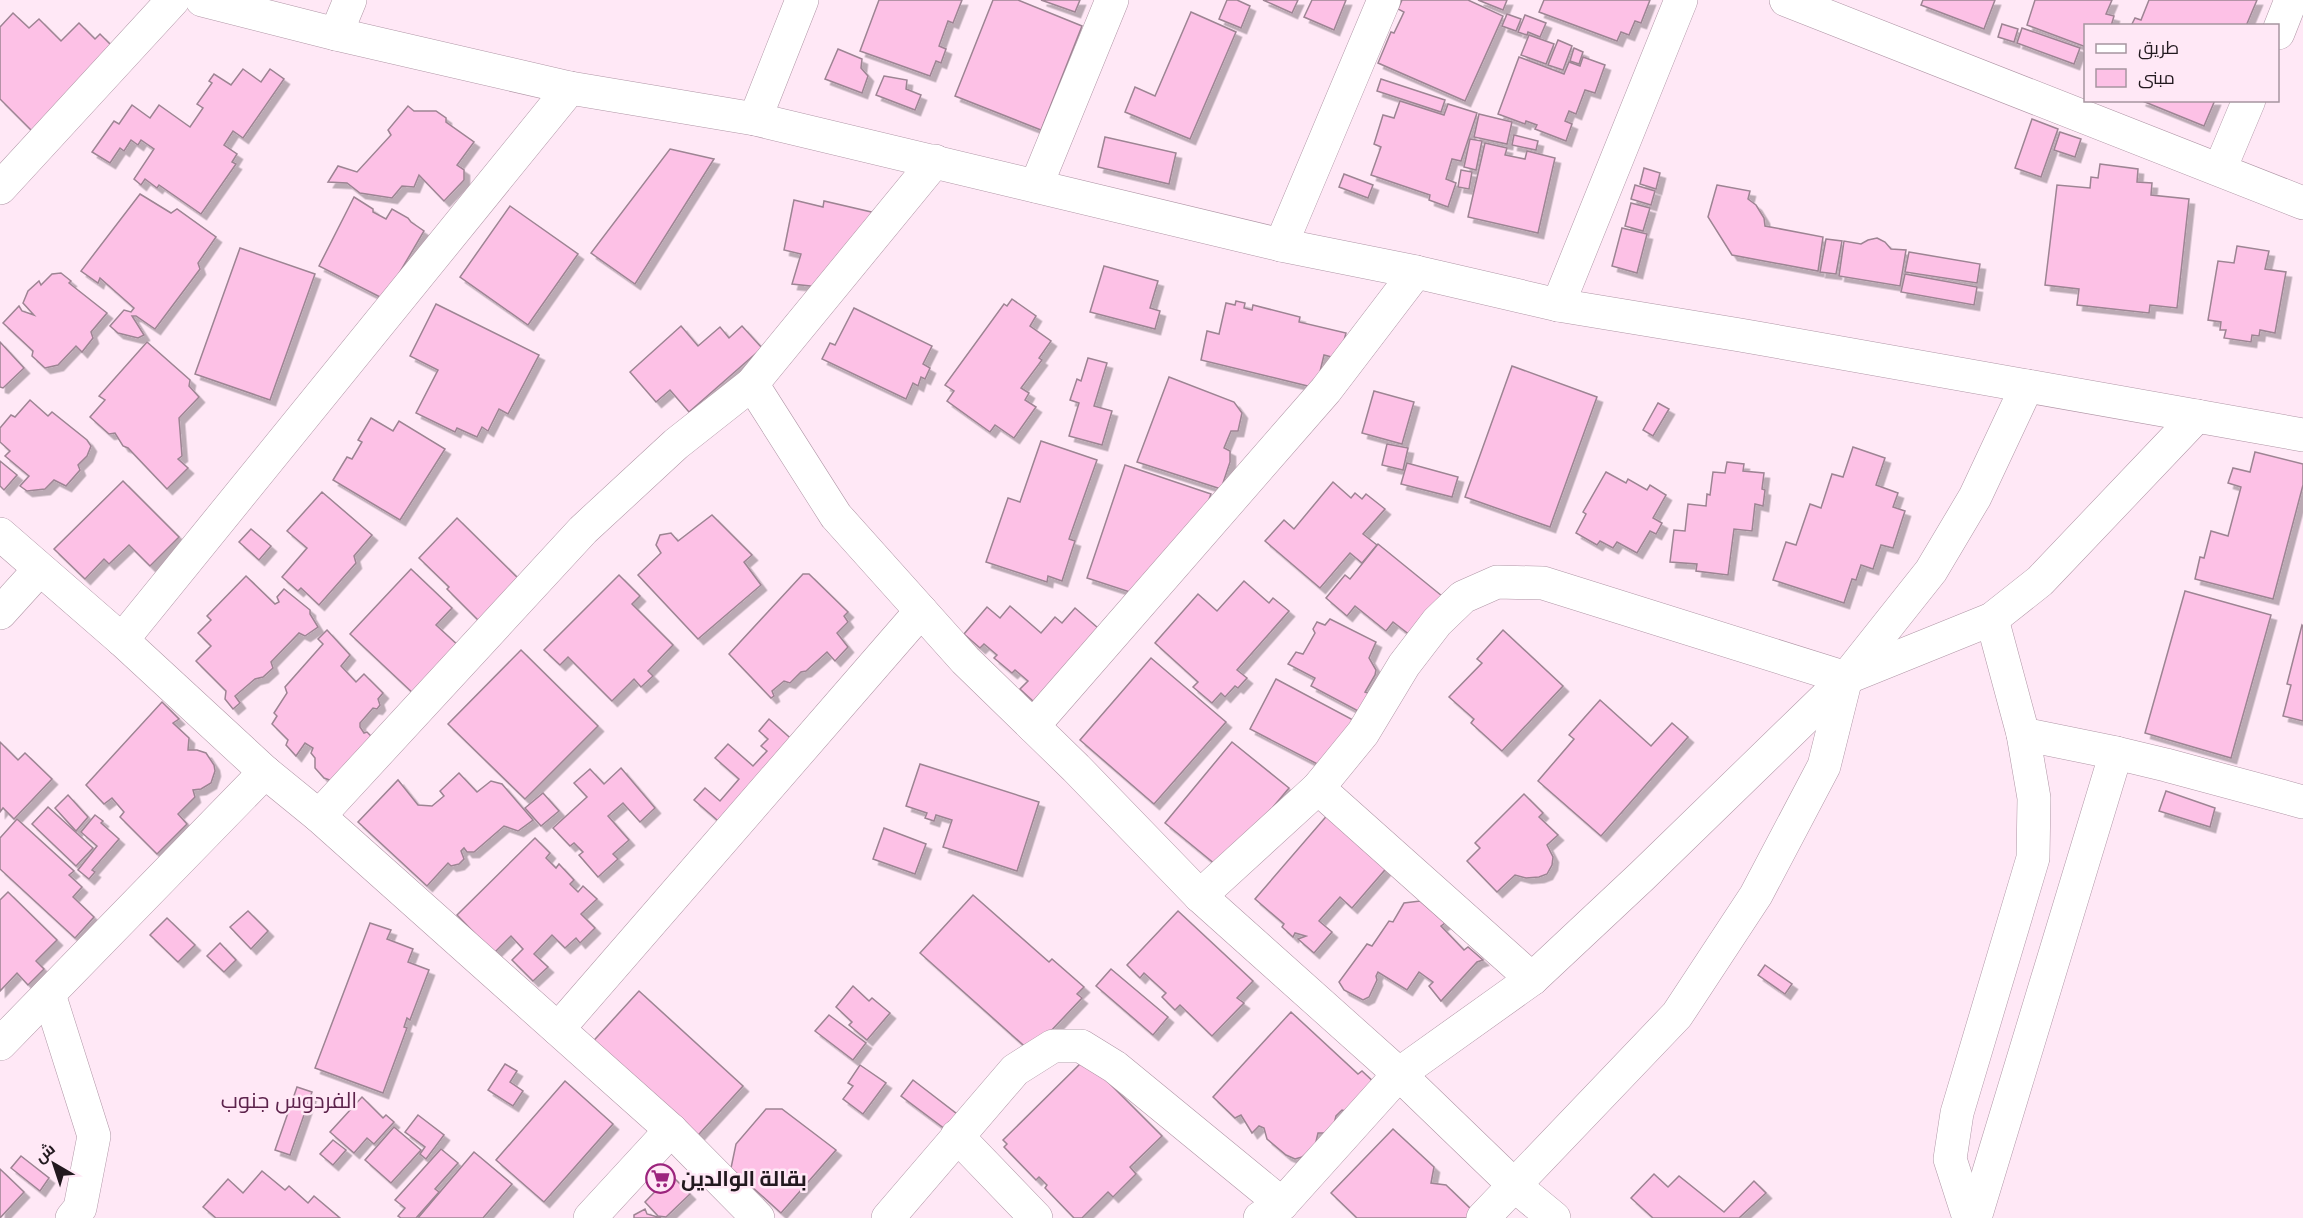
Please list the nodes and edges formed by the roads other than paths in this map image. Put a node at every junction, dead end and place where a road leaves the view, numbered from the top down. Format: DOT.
graph roads {
  1 [pos="173,0"];
  2 [pos="202,0"];
  3 [pos="350,0"];
  4 [pos="802,0"];
  5 [pos="1112,0"];
  6 [pos="1384,0"];
  7 [pos="1681,0"];
  8 [pos="1786,0"];
  9 [pos="2291,0"];
  10 [pos="2279,28"];
  11 [pos="336,34"];
  12 [pos="570,88"];
  13 [pos="2248,102"];
  14 [pos="755,119"];
  15 [pos="935,161"];
  16 [pos="2220,169"];
  17 [pos="1036,186"];
  18 [pos="0,188"];
  19 [pos="2303,203"];
  20 [pos="1281,245"];
  21 [pos="1416,272"];
  22 [pos="1558,306"];
  23 [pos="752,384"];
  24 [pos="2027,386"];
  25 [pos="2197,416"];
  26 [pos="2303,435"];
  27 [pos="0,534"];
  28 [pos="39,570"];
  29 [pos="921,611"];
  30 [pos="0,613"];
  31 [pos="1992,619"];
  32 [pos="122,639"];
  33 [pos="1846,678"];
  34 [pos="1033,726"];
  35 [pos="2023,734"];
  36 [pos="2116,753"];
  37 [pos="265,772"];
  38 [pos="1318,788"];
  39 [pos="2303,802"];
  40 [pos="319,816"];
  41 [pos="1200,896"];
  42 [pos="1532,978"];
  43 [pos="49,994"];
  44 [pos="558,1029"];
  45 [pos="0,1044"];
  46 [pos="1399,1074"];
  47 [pos="671,1130"];
  48 [pos="957,1136"];
  49 [pos="1514,1185"];
  50 [pos="1271,1211"];
  51 [pos="72,1218"];
  52 [pos="590,1218"];
  53 [pos="759,1218"];
  54 [pos="888,1218"];
  55 [pos="1036,1218"];
  56 [pos="1483,1218"];
  57 [pos="1554,1218"];
  58 [pos="1969,1218"];
  59 [pos="1975,1218"];
  1 -- 18 [label="street"];
  2 -- 11 [label="street"];
  3 -- 11 [label="street"];
  4 -- 14 [label="street"];
  5 -- 17 [label="street"];
  6 -- 20 [label="street"];
  7 -- 22 [label="street"];
  8 -- 16 [label="street"];
  9 -- 10 [label="street"];
  11 -- 12 [label="street"];
  12 -- 14 [label="street"];
  12 -- 32 [label="street"];
  13 -- 16 [label="street"];
  14 -- 15 [label="street"];
  15 -- 17 [label="street"];
  15 -- 23 [label="street"];
  16 -- 19 [label="street"];
  17 -- 20 [label="street"];
  20 -- 21 [label="street"];
  21 -- 22 [label="street"];
  21 -- 34 [label="street"];
  22 -- 24 [label="street"];
  23 -- 29 [label="street"];
  23 -- 40 [label="street"];
  24 -- 25 [label="street"];
  24 -- 33 [label="street"];
  25 -- 26 [label="street"];
  25 -- 31 [label="street"];
  27 -- 28 [label="street"];
  28 -- 30 [label="street"];
  28 -- 32 [label="street"];
  29 -- 34 [label="street"];
  29 -- 44 [label="street"];
  31 -- 33 [label="street"];
  31 -- 35 [label="street"];
  32 -- 37 [label="street"];
  33 -- 38 [label="street"];
  33 -- 42 [label="street"];
  33 -- 49 [label="street"];
  34 -- 41 [label="street"];
  35 -- 36 [label="street"];
  35 -- 58 [label="street"];
  36 -- 39 [label="street"];
  36 -- 59 [label="street"];
  37 -- 40 [label="street"];
  37 -- 43 [label="street"];
  38 -- 41 [label="street"];
  38 -- 42 [label="street"];
  40 -- 44 [label="street"];
  41 -- 46 [label="street"];
  42 -- 46 [label="street"];
  43 -- 45 [label="street"];
  43 -- 51 [label="street"];
  44 -- 47 [label="street"];
  46 -- 49 [label="street"];
  46 -- 50 [label="street"];
  47 -- 52 [label="street"];
  47 -- 53 [label="street"];
  48 -- 50 [label="street"];
  48 -- 54 [label="street"];
  48 -- 55 [label="street"];
  49 -- 56 [label="street"];
  49 -- 57 [label="street"];
}
